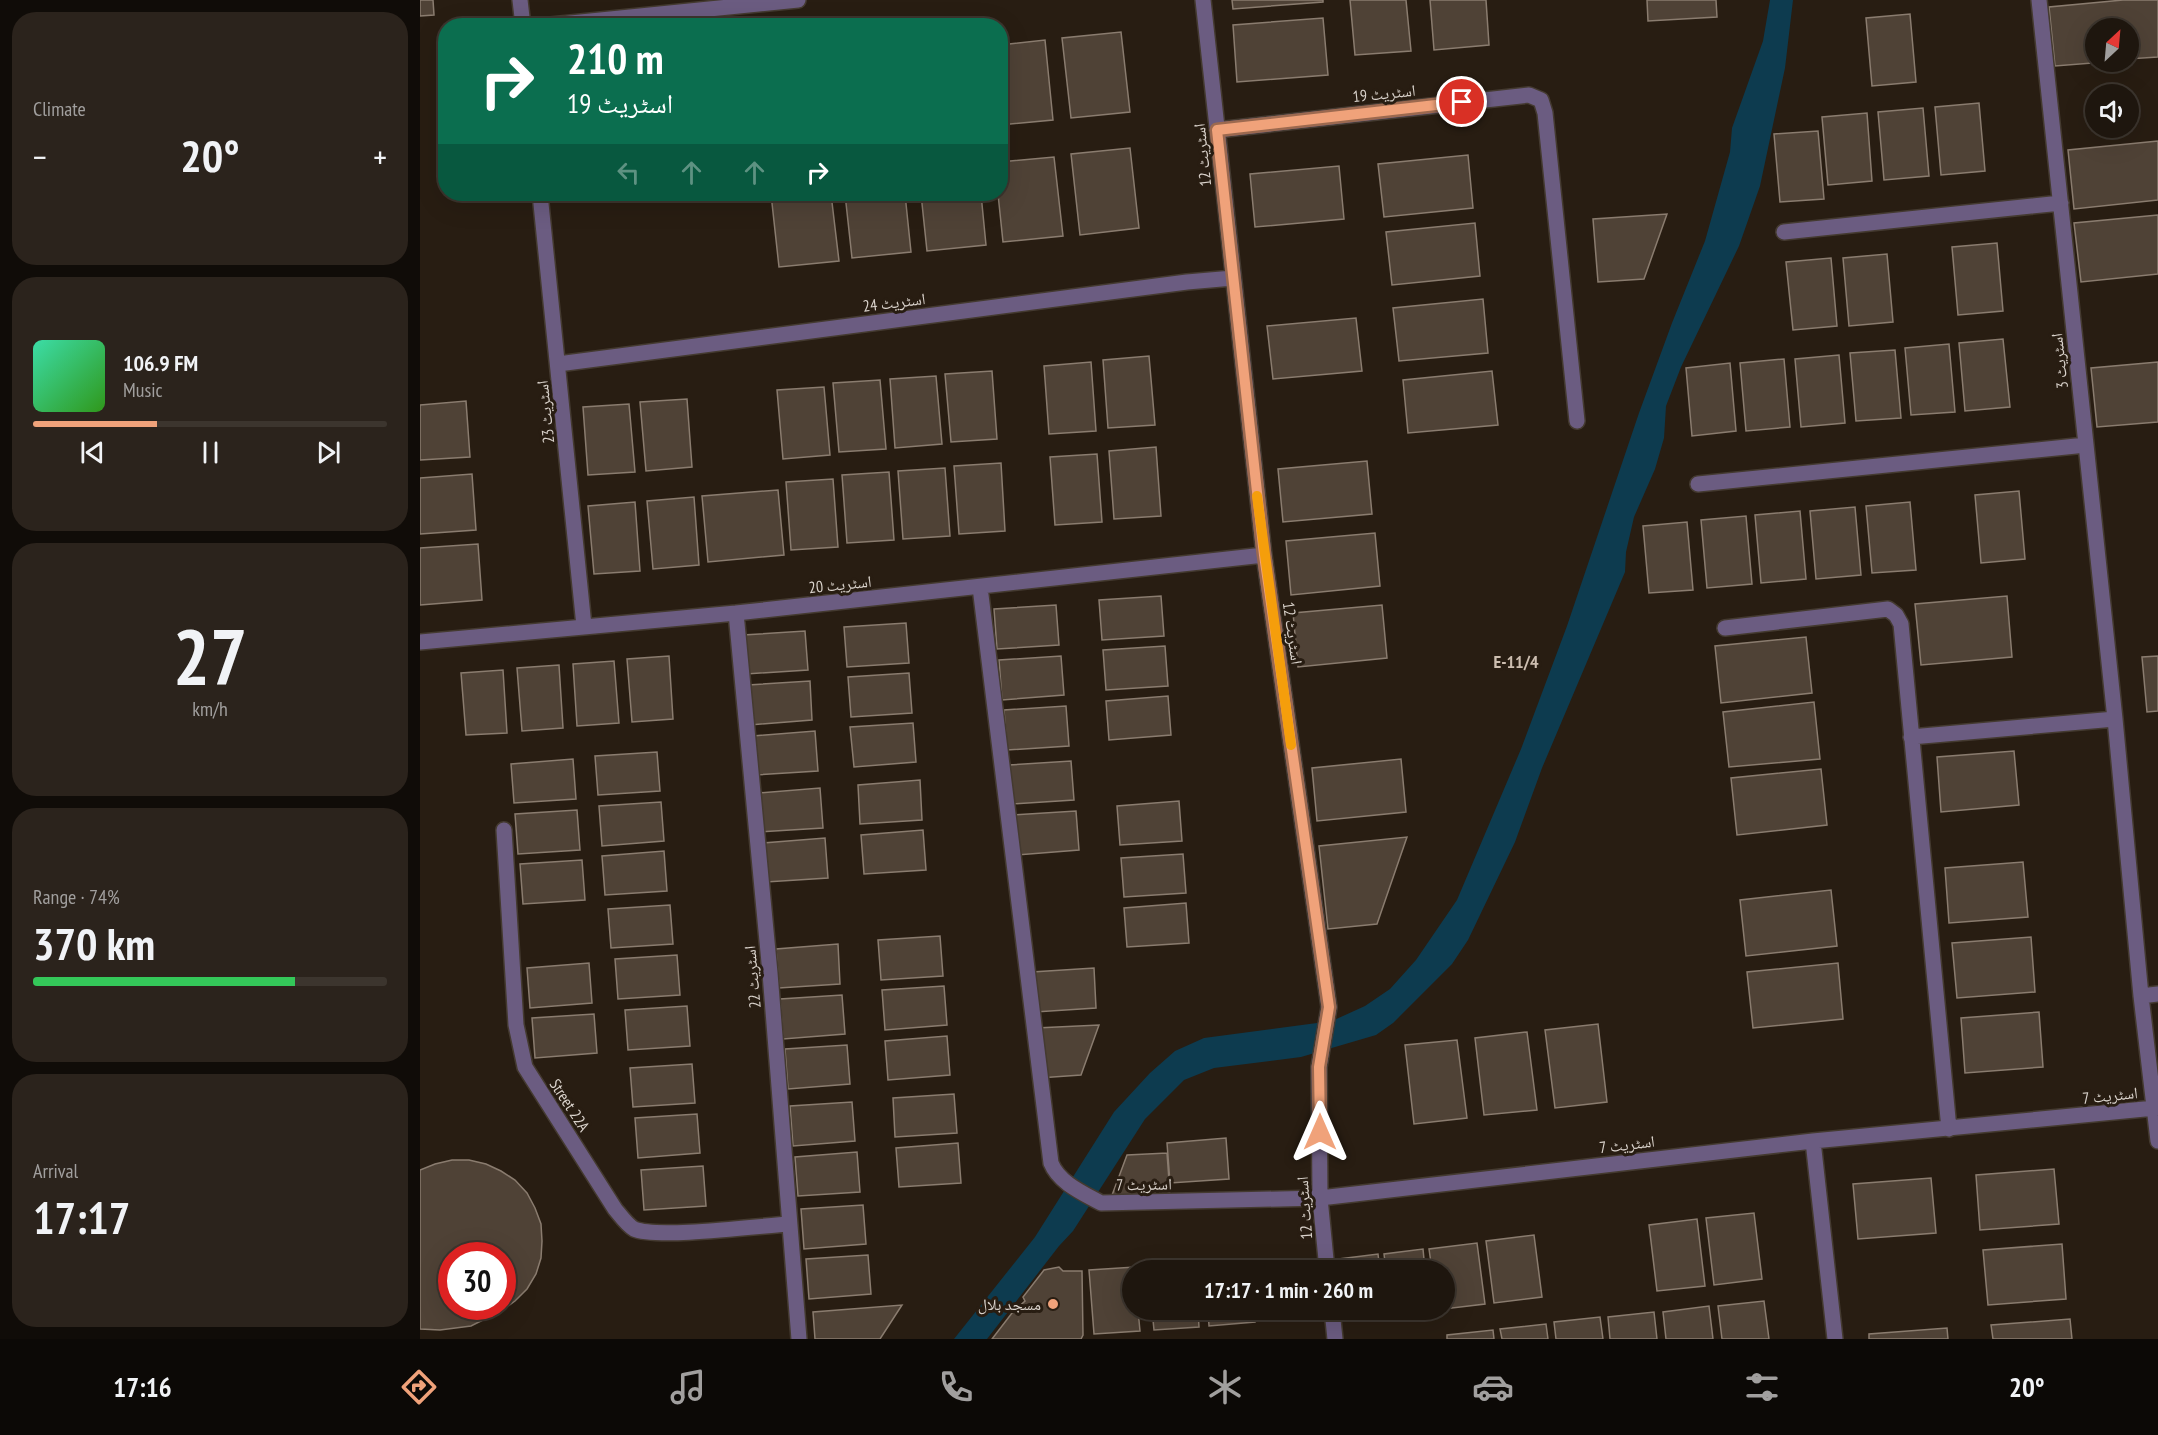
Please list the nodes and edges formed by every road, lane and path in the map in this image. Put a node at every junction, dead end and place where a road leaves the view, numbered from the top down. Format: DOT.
graph roads {
  1 [pos="520,0"];
  2 [pos="798,0"];
  3 [pos="1203,0"];
  4 [pos="2039,0"];
  5 [pos="522,18"];
  6 [pos="620,18"];
  7 [pos="1217,130"];
  8 [pos="541,201"];
  9 [pos="2061,203"];
  10 [pos="1784,232"];
  11 [pos="1233,278"];
  12 [pos="558,364"];
  13 [pos="1577,421"];
  14 [pos="2086,445"];
  15 [pos="1698,484"];
  16 [pos="1264,555"];
  17 [pos="980,587"];
  18 [pos="736,613"];
  19 [pos="584,626"];
  20 [pos="1725,628"];
  21 [pos="420,642"];
  22 [pos="2115,719"];
  23 [pos="1911,737"];
  24 [pos="504,830"];
  25 [pos="2158,994"];
  26 [pos="2141,996"];
  27 [pos="2155,1108"];
  28 [pos="1949,1129"];
  29 [pos="1814,1141"];
  30 [pos="2158,1141"];
  31 [pos="1320,1198"];
  32 [pos="789,1224"];
  33 [pos="1326,1260"];
  34 [pos="1333,1320"];
  35 [pos="799,1339"];
  36 [pos="1335,1339"];
  37 [pos="1834,1339"];
  1 -- 5 [label="street"];
  2 -- 6 [label="street"];
  3 -- 7 [label="street, اسٹریٹ 12"];
  4 -- 9 [label="street, اسٹریٹ 3"];
  7 -- 11 [label="street, اسٹریٹ 12"];
  7 -- 13 [label="street, اسٹریٹ 19"];
  8 -- 12 [label="street, اسٹریٹ 23"];
  9 -- 10 [label="street"];
  9 -- 14 [label="street, اسٹریٹ 3"];
  11 -- 12 [label="street, اسٹریٹ 24"];
  11 -- 16 [label="street, اسٹریٹ 12"];
  12 -- 19 [label="street, اسٹریٹ 23"];
  14 -- 15 [label="street"];
  14 -- 22 [label="street, اسٹریٹ 3"];
  16 -- 17 [label="street, اسٹریٹ 20"];
  16 -- 31 [label="street, اسٹریٹ 12"];
  17 -- 18 [label="street, اسٹریٹ 20"];
  17 -- 31 [label="street, اسٹریٹ 7"];
  18 -- 19 [label="street, اسٹریٹ 20"];
  18 -- 32 [label="street, اسٹریٹ 22"];
  19 -- 21 [label="street, اسٹریٹ 20"];
  20 -- 23 [label="street"];
  22 -- 23 [label="street"];
  22 -- 26 [label="street, اسٹریٹ 3"];
  23 -- 28 [label="street"];
  24 -- 32 [label="street, Street 22A"];
  25 -- 26 [label="street"];
  26 -- 27 [label="street, اسٹریٹ 3"];
  27 -- 28 [label="street, اسٹریٹ 7"];
  27 -- 30 [label="street, اسٹریٹ 3"];
  28 -- 29 [label="street, اسٹریٹ 7"];
  29 -- 31 [label="street, اسٹریٹ 7"];
  29 -- 37 [label="street"];
  31 -- 33 [label="street, اسٹریٹ 12"];
  32 -- 35 [label="street, اسٹریٹ 22"];
  34 -- 36 [label="street"];
}
